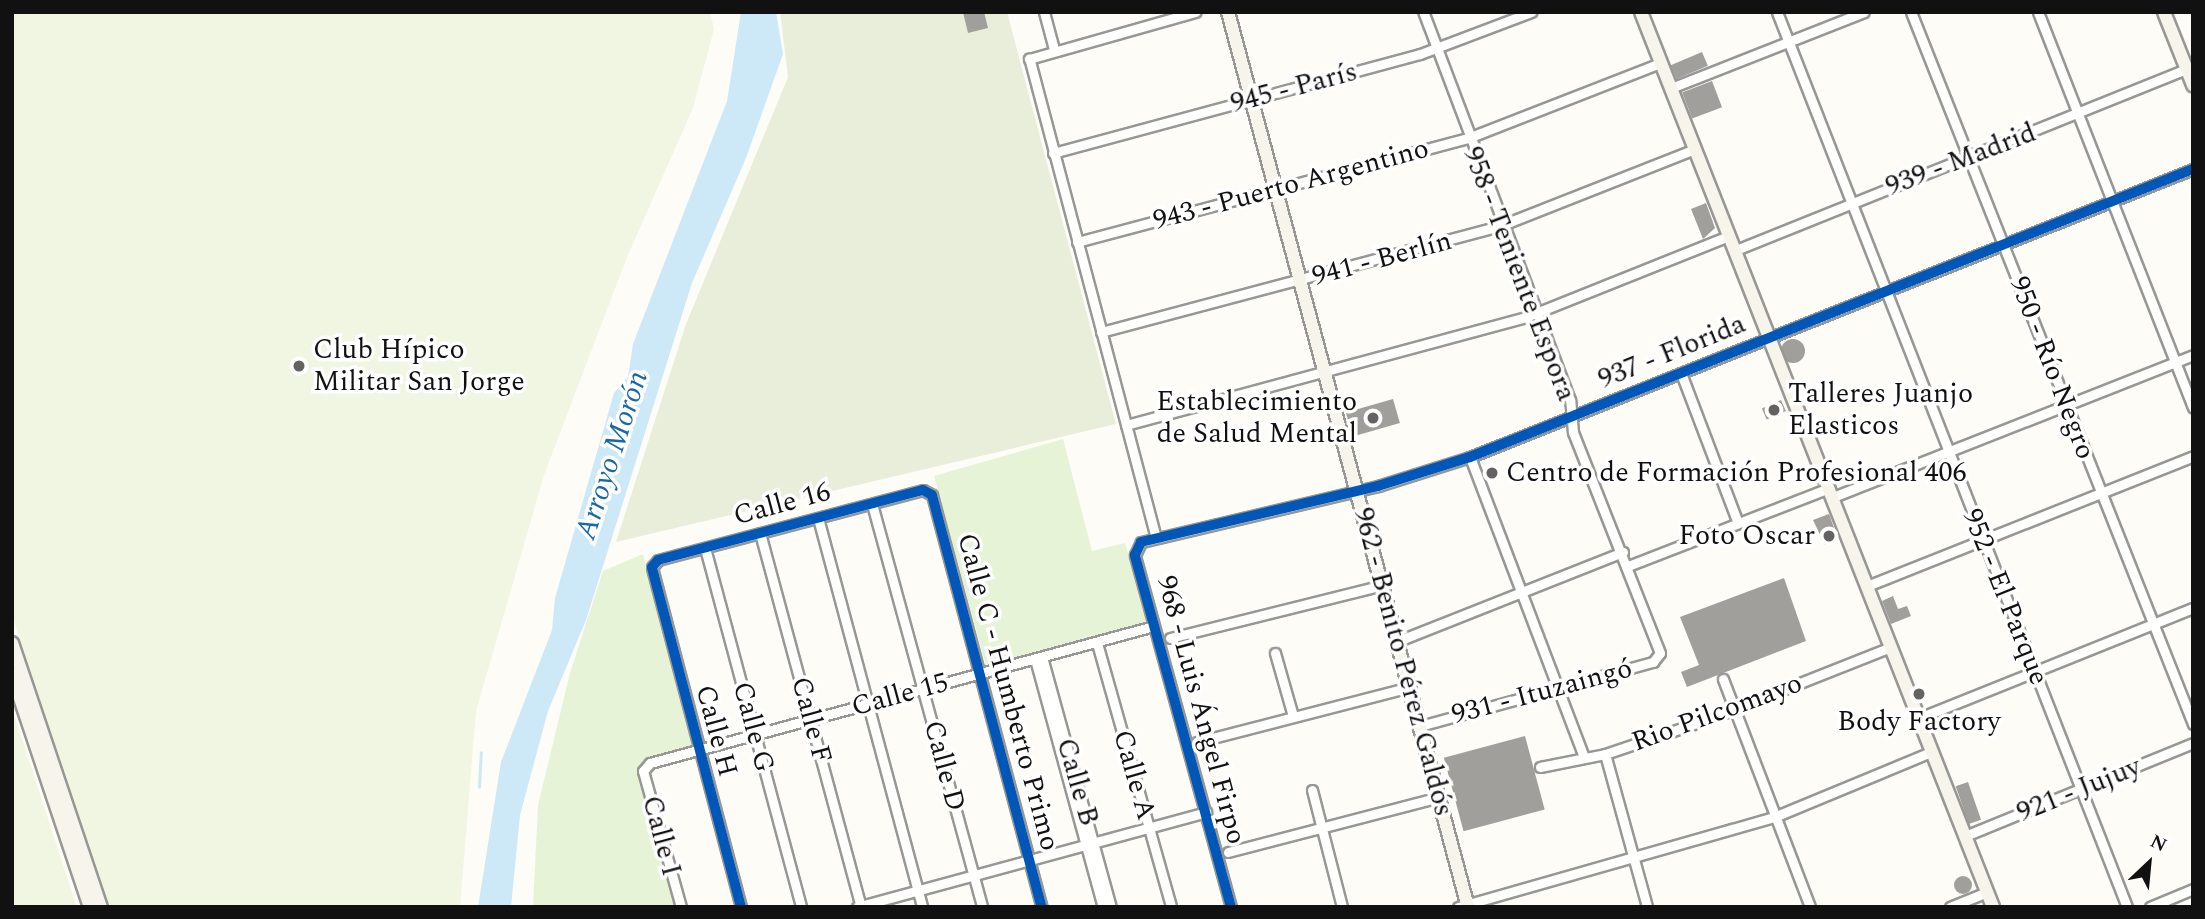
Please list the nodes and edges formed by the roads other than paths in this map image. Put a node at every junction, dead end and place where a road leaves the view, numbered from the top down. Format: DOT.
graph roads {
  1 [pos="1044,12"];
  2 [pos="1195,12"];
  3 [pos="1228,12"];
  4 [pos="1423,12"];
  5 [pos="1531,12"];
  6 [pos="1641,12"];
  7 [pos="1777,12"];
  8 [pos="1864,12"];
  9 [pos="1911,12"];
  10 [pos="2038,12"];
  11 [pos="2164,12"];
  12 [pos="1786,43"];
  13 [pos="1054,50"];
  14 [pos="1434,50"];
  15 [pos="1660,63"];
  16 [pos="2186,69"];
  17 [pos="2193,85"];
  18 [pos="1671,88"];
  19 [pos="1252,99"];
  20 [pos="2076,114"];
  21 [pos="1468,138"];
  22 [pos="1695,149"];
  23 [pos="1054,153"];
  24 [pos="1968,158"];
  25 [pos="2193,169"];
  26 [pos="1276,191"];
  27 [pos="2113,201"];
  28 [pos="1849,203"];
  29 [pos="1504,225"];
  30 [pos="1729,236"];
  31 [pos="1077,242"];
  32 [pos="2003,244"];
  33 [pos="1735,250"];
  34 [pos="1301,281"];
  35 [pos="1885,292"];
  36 [pos="1536,312"];
  37 [pos="1101,332"];
  38 [pos="1768,338"];
  39 [pos="2193,355"];
  40 [pos="2175,362"];
  41 [pos="1325,373"];
  42 [pos="1681,373"];
  43 [pos="2066,405"];
  44 [pos="2193,408"];
  45 [pos="1572,417"];
  46 [pos="1126,425"];
  47 [pos="1947,452"];
  48 [pos="2193,456"];
  49 [pos="1470,457"];
  50 [pos="1356,489"];
  51 [pos="927,490"];
  52 [pos="1831,492"];
  53 [pos="2100,492"];
  54 [pos="872,504"];
  55 [pos="818,518"];
  56 [pos="1738,523"];
  57 [pos="760,533"];
  58 [pos="1156,538"];
  59 [pos="1983,540"];
  60 [pos="705,548"];
  61 [pos="1623,552"];
  62 [pos="1628,566"];
  63 [pos="652,567"];
  64 [pos="1382,585"];
  65 [pos="1867,586"];
  66 [pos="1523,592"];
  67 [pos="2193,608"];
  68 [pos="2153,624"];
  69 [pos="1154,626"];
  70 [pos="1170,638"];
  71 [pos="1398,641"];
  72 [pos="12,643"];
  73 [pos="1097,643"];
  74 [pos="1891,647"];
  75 [pos="1275,653"];
  76 [pos="1660,653"];
  77 [pos="1039,658"];
  78 [pos="2035,671"];
  79 [pos="12,674"];
  80 [pos="979,674"];
  81 [pos="1723,679"];
  82 [pos="1561,686"];
  83 [pos="1409,687"];
  84 [pos="923,689"];
  85 [pos="868,704"];
  86 [pos="1734,709"];
  87 [pos="1293,716"];
  88 [pos="1919,718"];
  89 [pos="811,720"];
  90 [pos="2193,724"];
  91 [pos="1420,726"];
  92 [pos="755,735"];
  93 [pos="1197,742"];
  94 [pos="2193,743"];
  95 [pos="697,750"];
  96 [pos="1931,752"];
  97 [pos="1583,754"];
  98 [pos="1605,754"];
  99 [pos="646,765"];
  100 [pos="1540,767"];
  101 [pos="2082,789"];
  102 [pos="1312,790"];
  103 [pos="1439,797"];
  104 [pos="1206,812"];
  105 [pos="1774,817"];
  106 [pos="1149,827"];
  107 [pos="1322,828"];
  108 [pos="1965,836"];
  109 [pos="1090,843"];
  110 [pos="1228,852"];
  111 [pos="1029,859"];
  112 [pos="1635,860"];
  113 [pos="973,874"];
  114 [pos="2193,889"];
  115 [pos="917,891"];
  116 [pos="1987,892"];
  117 [pos="860,906"];
  118 [pos="1465,906"];
  119 [pos="90,907"];
  120 [pos="101,907"];
  121 [pos="681,907"];
  122 [pos="741,907"];
  123 [pos="801,907"];
  124 [pos="922,907"];
  125 [pos="982,907"];
  126 [pos="1042,907"];
  127 [pos="1103,907"];
  128 [pos="1111,907"];
  129 [pos="1171,907"];
  130 [pos="1231,907"];
  131 [pos="1342,907"];
  132 [pos="1647,907"];
  133 [pos="1810,907"];
  134 [pos="1950,907"];
  135 [pos="1993,907"];
  136 [pos="2127,907"];
  137 [pos="2150,907"];
  1 -- 13 [label="street"];
  2 -- 13 [label="street"];
  3 -- 19 [label="main road, 962 - Benito Pérez Galdós"];
  4 -- 14 [label="street, 958 - Teniente Espora"];
  5 -- 14 [label="street, 945 - París"];
  6 -- 15 [label="main road"];
  7 -- 12 [label="street, 952 - El Parque"];
  8 -- 12 [label="street"];
  9 -- 24 [label="street, 950 - Río Negro"];
  10 -- 20 [label="street"];
  11 -- 16 [label="main road"];
  12 -- 18 [label="street"];
  12 -- 28 [label="street, 952 - El Parque"];
  13 -- 23 [label="street, 968 - Luis Ángel Firpo"];
  14 -- 19 [label="street, 945 - París"];
  14 -- 21 [label="street, 958 - Teniente Espora"];
  15 -- 18 [label="main road"];
  15 -- 21 [label="street, 943 - Puerto Argentino"];
  16 -- 17 [label="main road"];
  16 -- 20 [label="street, 939 - Madrid"];
  18 -- 22 [label="main road"];
  19 -- 23 [label="street, 945 - París"];
  19 -- 26 [label="main road, 962 - Benito Pérez Galdós"];
  20 -- 24 [label="street, 939 - Madrid"];
  20 -- 27 [label="street"];
  21 -- 26 [label="street, 943 - Puerto Argentino"];
  21 -- 29 [label="street, 958 - Teniente Espora"];
  22 -- 29 [label="street, 941 - Berlín"];
  22 -- 30 [label="main road"];
  23 -- 31 [label="street, 968 - Luis Ángel Firpo"];
  24 -- 28 [label="street, 939 - Madrid"];
  24 -- 32 [label="street, 950 - Río Negro"];
  25 -- 27 [label="street, 937 - Florida"];
  26 -- 31 [label="street, 943 - Puerto Argentino"];
  26 -- 34 [label="main road, 962 - Benito Pérez Galdós"];
  27 -- 32 [label="street, 937 - Florida"];
  27 -- 40 [label="street"];
  28 -- 33 [label="street, 939 - Madrid"];
  28 -- 35 [label="street, 952 - El Parque"];
  29 -- 34 [label="street, 941 - Berlín"];
  29 -- 36 [label="street, 958 - Teniente Espora"];
  30 -- 33 [label="main road"];
  30 -- 36 [label="street"];
  31 -- 37 [label="street, 968 - Luis Ángel Firpo"];
  32 -- 35 [label="street, 937 - Florida"];
  32 -- 43 [label="street, 950 - Río Negro"];
  33 -- 38 [label="main road"];
  34 -- 37 [label="street, 941 - Berlín"];
  34 -- 41 [label="main road, 962 - Benito Pérez Galdós"];
  35 -- 38 [label="street, 937 - Florida"];
  35 -- 47 [label="street, 952 - El Parque"];
  36 -- 41 [label="street"];
  36 -- 45 [label="street, 958 - Teniente Espora"];
  37 -- 46 [label="street, 968 - Luis Ángel Firpo"];
  38 -- 42 [label="street, 937 - Florida"];
  38 -- 52 [label="main road"];
  39 -- 40 [label="street"];
  40 -- 43 [label="street"];
  40 -- 44 [label="street"];
  41 -- 46 [label="street"];
  41 -- 50 [label="main road, 962 - Benito Pérez Galdós"];
  42 -- 45 [label="street, 937 - Florida"];
  42 -- 56 [label="street"];
  43 -- 47 [label="street"];
  43 -- 53 [label="street, 950 - Río Negro"];
  45 -- 49 [label="street, 937 - Florida"];
  45 -- 61 [label="street, 958 - Teniente Espora"];
  46 -- 58 [label="street, 968 - Luis Ángel Firpo"];
  47 -- 52 [label="street"];
  47 -- 59 [label="street, 952 - El Parque"];
  48 -- 53 [label="street"];
  49 -- 50 [label="street, 937 - Florida"];
  49 -- 66 [label="street"];
  50 -- 58 [label="street, 937 - Florida"];
  50 -- 64 [label="main road, 962 - Benito Pérez Galdós"];
  51 -- 54 [label="street, Calle 16"];
  51 -- 80 [label="street, Calle C - Humberto Primo"];
  52 -- 56 [label="street"];
  52 -- 65 [label="main road"];
  53 -- 59 [label="street"];
  53 -- 68 [label="street, 950 - Río Negro"];
  54 -- 55 [label="street, Calle 16"];
  54 -- 84 [label="street, Calle D"];
  55 -- 57 [label="street, Calle 16"];
  55 -- 85 [label="street"];
  56 -- 62 [label="street"];
  57 -- 60 [label="street, Calle 16"];
  57 -- 89 [label="street, Calle F"];
  58 -- 69 [label="street, 968 - Luis Ángel Firpo"];
  59 -- 65 [label="street"];
  59 -- 78 [label="street, 952 - El Parque"];
  60 -- 63 [label="street, Calle 16"];
  60 -- 92 [label="street, Calle G"];
  61 -- 62 [label="street, 958 - Teniente Espora"];
  61 -- 66 [label="street"];
  62 -- 76 [label="street, 958 - Teniente Espora"];
  63 -- 95 [label="street, Calle H"];
  64 -- 70 [label="street"];
  64 -- 71 [label="main road, 962 - Benito Pérez Galdós"];
  65 -- 74 [label="main road"];
  66 -- 71 [label="street"];
  66 -- 82 [label="street"];
  67 -- 68 [label="street"];
  68 -- 78 [label="street"];
  68 -- 90 [label="street, 950 - Río Negro"];
  69 -- 73 [label="street, Calle 15"];
  69 -- 104 [label="street, 968 - Luis Ángel Firpo"];
  71 -- 83 [label="main road, 962 - Benito Pérez Galdós"];
  72 -- 120 [label="main road"];
  73 -- 77 [label="street, Calle 15"];
  73 -- 106 [label="street, Calle A"];
  74 -- 86 [label="street, Rio Pilcomayo"];
  74 -- 88 [label="main road"];
  75 -- 87 [label="street"];
  76 -- 82 [label="street, 931 - Ituzaingó"];
  77 -- 80 [label="street, Calle 15"];
  77 -- 109 [label="street, Calle B"];
  78 -- 88 [label="street"];
  78 -- 101 [label="street, 952 - El Parque"];
  79 -- 119 [label="main road"];
  80 -- 84 [label="street, Calle 15"];
  80 -- 111 [label="street, Calle C - Humberto Primo"];
  81 -- 86 [label="street"];
  82 -- 91 [label="street, 931 - Ituzaingó"];
  82 -- 97 [label="street"];
  83 -- 87 [label="street"];
  83 -- 91 [label="main road, 962 - Benito Pérez Galdós"];
  84 -- 85 [label="street, Calle 15"];
  84 -- 113 [label="street, Calle D"];
  85 -- 89 [label="street, Calle 15"];
  85 -- 115 [label="street"];
  86 -- 98 [label="street, Rio Pilcomayo"];
  86 -- 105 [label="street"];
  87 -- 93 [label="street"];
  88 -- 96 [label="main road"];
  89 -- 92 [label="street, Calle 15"];
  89 -- 117 [label="street, Calle F"];
  91 -- 103 [label="main road, 962 - Benito Pérez Galdós"];
  92 -- 95 [label="street, Calle 15"];
  92 -- 123 [label="street, Calle G"];
  94 -- 101 [label="street, 921 - Jujuy"];
  95 -- 99 [label="street, Calle 15"];
  95 -- 122 [label="street, Calle H"];
  96 -- 105 [label="street"];
  96 -- 108 [label="main road"];
  97 -- 98 [label="street, Rio Pilcomayo"];
  97 -- 100 [label="street, Rio Pilcomayo"];
  98 -- 112 [label="street"];
  99 -- 121 [label="street, Calle I"];
  101 -- 108 [label="street, 921 - Jujuy"];
  101 -- 136 [label="street, 952 - El Parque"];
  102 -- 107 [label="street"];
  103 -- 107 [label="street"];
  103 -- 118 [label="main road, 962 - Benito Pérez Galdós"];
  104 -- 106 [label="street"];
  104 -- 130 [label="street, 968 - Luis Ángel Firpo"];
  105 -- 112 [label="street"];
  105 -- 133 [label="street"];
  106 -- 109 [label="street"];
  106 -- 129 [label="street, Calle A"];
  107 -- 110 [label="street"];
  107 -- 131 [label="street"];
  108 -- 116 [label="main road"];
  109 -- 111 [label="street"];
  109 -- 127 [label="street, Calle B"];
  109 -- 128 [label="street, Calle B"];
  111 -- 113 [label="street"];
  111 -- 126 [label="street, Calle C - Humberto Primo"];
  112 -- 118 [label="street"];
  112 -- 132 [label="street"];
  113 -- 115 [label="street"];
  113 -- 125 [label="street, Calle D"];
  114 -- 137 [label="street"];
  115 -- 117 [label="street"];
  115 -- 124 [label="street"];
  116 -- 134 [label="street"];
  116 -- 135 [label="main road"];
}
